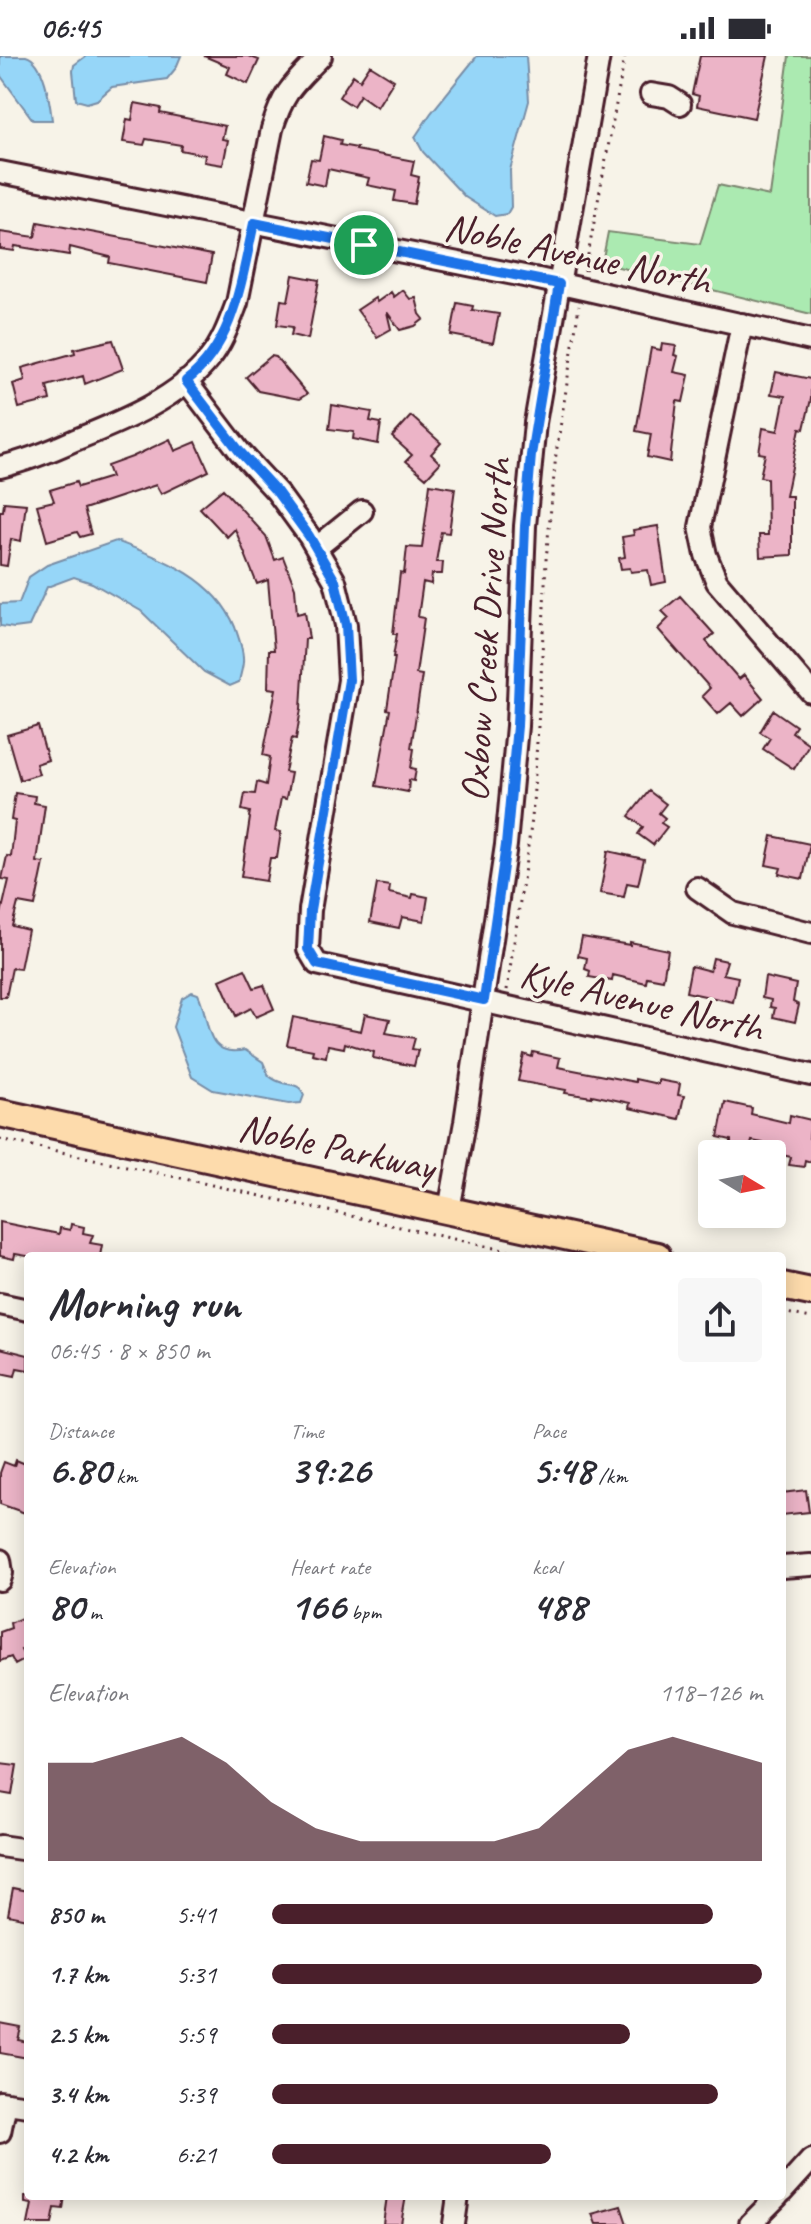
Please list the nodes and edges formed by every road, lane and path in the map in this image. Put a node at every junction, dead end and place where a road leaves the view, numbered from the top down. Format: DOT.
graph roads {
  1 [pos="321,56"];
  2 [pos="599,56"];
  3 [pos="625,56"];
  4 [pos="651,94"];
  5 [pos="680,104"];
  6 [pos="0,172"];
  7 [pos="254,223"];
  8 [pos="586,268"];
  9 [pos="559,284"];
  10 [pos="578,308"];
  11 [pos="742,324"];
  12 [pos="811,340"];
  13 [pos="186,381"];
  14 [pos="0,467"];
  15 [pos="362,511"];
  16 [pos="316,548"];
  17 [pos="811,692"];
  18 [pos="697,888"];
  19 [pos="811,933"];
  20 [pos="508,989"];
  21 [pos="484,1000"];
  22 [pos="811,1075"];
  23 [pos="0,1113"];
  24 [pos="0,1139"];
  25 [pos="449,1210"];
  26 [pos="512,1252"];
  27 [pos="639,1252"];
  28 [pos="786,1287"];
  29 [pos="811,1292"];
  30 [pos="0,1304"];
  31 [pos="24,1309"];
  32 [pos="786,1313"];
  33 [pos="811,1318"];
  34 [pos="0,1560"];
  35 [pos="811,1565"];
  36 [pos="786,1567"];
  37 [pos="0,1580"];
  38 [pos="0,1846"];
  39 [pos="24,1849"];
  40 [pos="3,2103"];
  41 [pos="24,2106"];
  42 [pos="0,2132"];
  43 [pos="811,2160"];
  44 [pos="786,2187"];
  45 [pos="457,2200"];
  46 [pos="774,2200"];
  47 [pos="454,2224"];
  48 [pos="750,2224"];
  1 -- 7 [label="street"];
  2 -- 9 [label="street, Oxbow Creek Drive North"];
  3 -- 8 [label="path"];
  4 -- 5 [label="street"];
  6 -- 7 [label="street, Noble Avenue North"];
  7 -- 9 [label="street, Noble Avenue North"];
  7 -- 13 [label="street"];
  9 -- 11 [label="street, Noble Avenue North"];
  9 -- 21 [label="street, Oxbow Creek Drive North"];
  10 -- 20 [label="path"];
  11 -- 12 [label="street, Noble Avenue North"];
  11 -- 17 [label="street"];
  13 -- 14 [label="street"];
  13 -- 16 [label="street"];
  15 -- 16 [label="street"];
  16 -- 21 [label="street, Kyle Avenue North"];
  18 -- 19 [label="street"];
  21 -- 22 [label="street, Kyle Avenue North"];
  21 -- 25 [label="street, Oxbow Creek Drive North"];
  23 -- 25 [label="main road, Noble Parkway"];
  24 -- 26 [label="path"];
  25 -- 27 [label="main road, Noble Parkway"];
  28 -- 29 [label="main road"];
  30 -- 31 [label="street"];
  32 -- 33 [label="path"];
  34 -- 37 [label="street"];
  35 -- 36 [label="street"];
  38 -- 39 [label="street"];
  40 -- 41 [label="street"];
  40 -- 42 [label="street"];
  43 -- 44 [label="street"];
  45 -- 47 [label="street"];
  46 -- 48 [label="street"];
}
